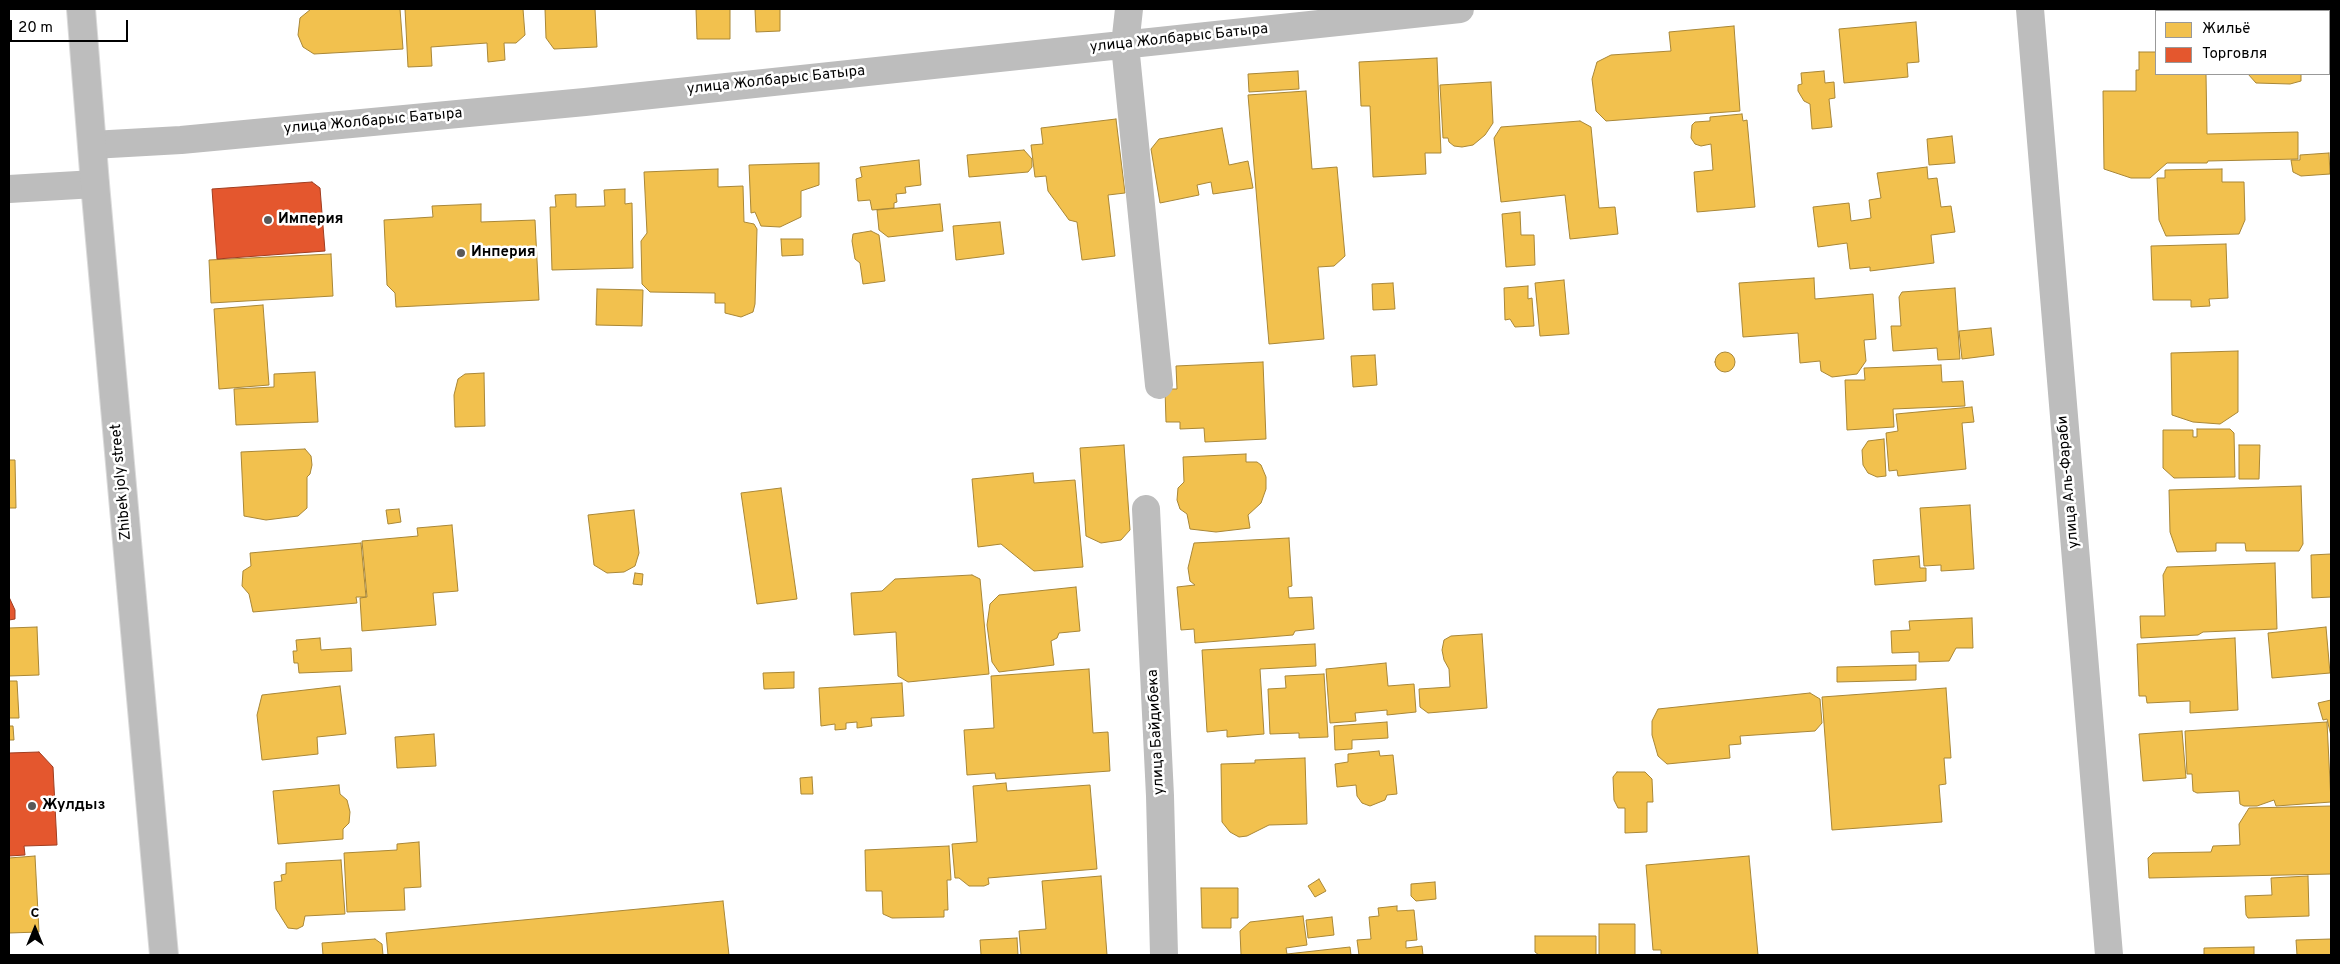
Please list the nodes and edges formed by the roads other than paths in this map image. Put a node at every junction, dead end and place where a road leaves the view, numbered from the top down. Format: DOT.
graph roads {
  1 [pos="81,9"];
  2 [pos="1129,9"];
  3 [pos="1460,9"];
  4 [pos="2030,9"];
  5 [pos="1125,45"];
  6 [pos="92,145"];
  7 [pos="95,184"];
  8 [pos="9,189"];
  9 [pos="1160,386"];
  10 [pos="1146,509"];
  11 [pos="164,955"];
  12 [pos="1164,955"];
  13 [pos="2108,955"];
  1 -- 6 [label="main road, Zhibek joly street"];
  2 -- 5 [label="main road"];
  3 -- 5 [label="main road, улица Жолбарыс Батыра"];
  4 -- 13 [label="main road, улица Аль-Фараби"];
  5 -- 6 [label="main road, улица Жолбарыс Батыра"];
  5 -- 9 [label="main road"];
  6 -- 7 [label="main road, Zhibek joly street"];
  7 -- 8 [label="main road"];
  7 -- 11 [label="main road, Zhibek joly street"];
  10 -- 12 [label="main road, улица Байдибека"];
}
